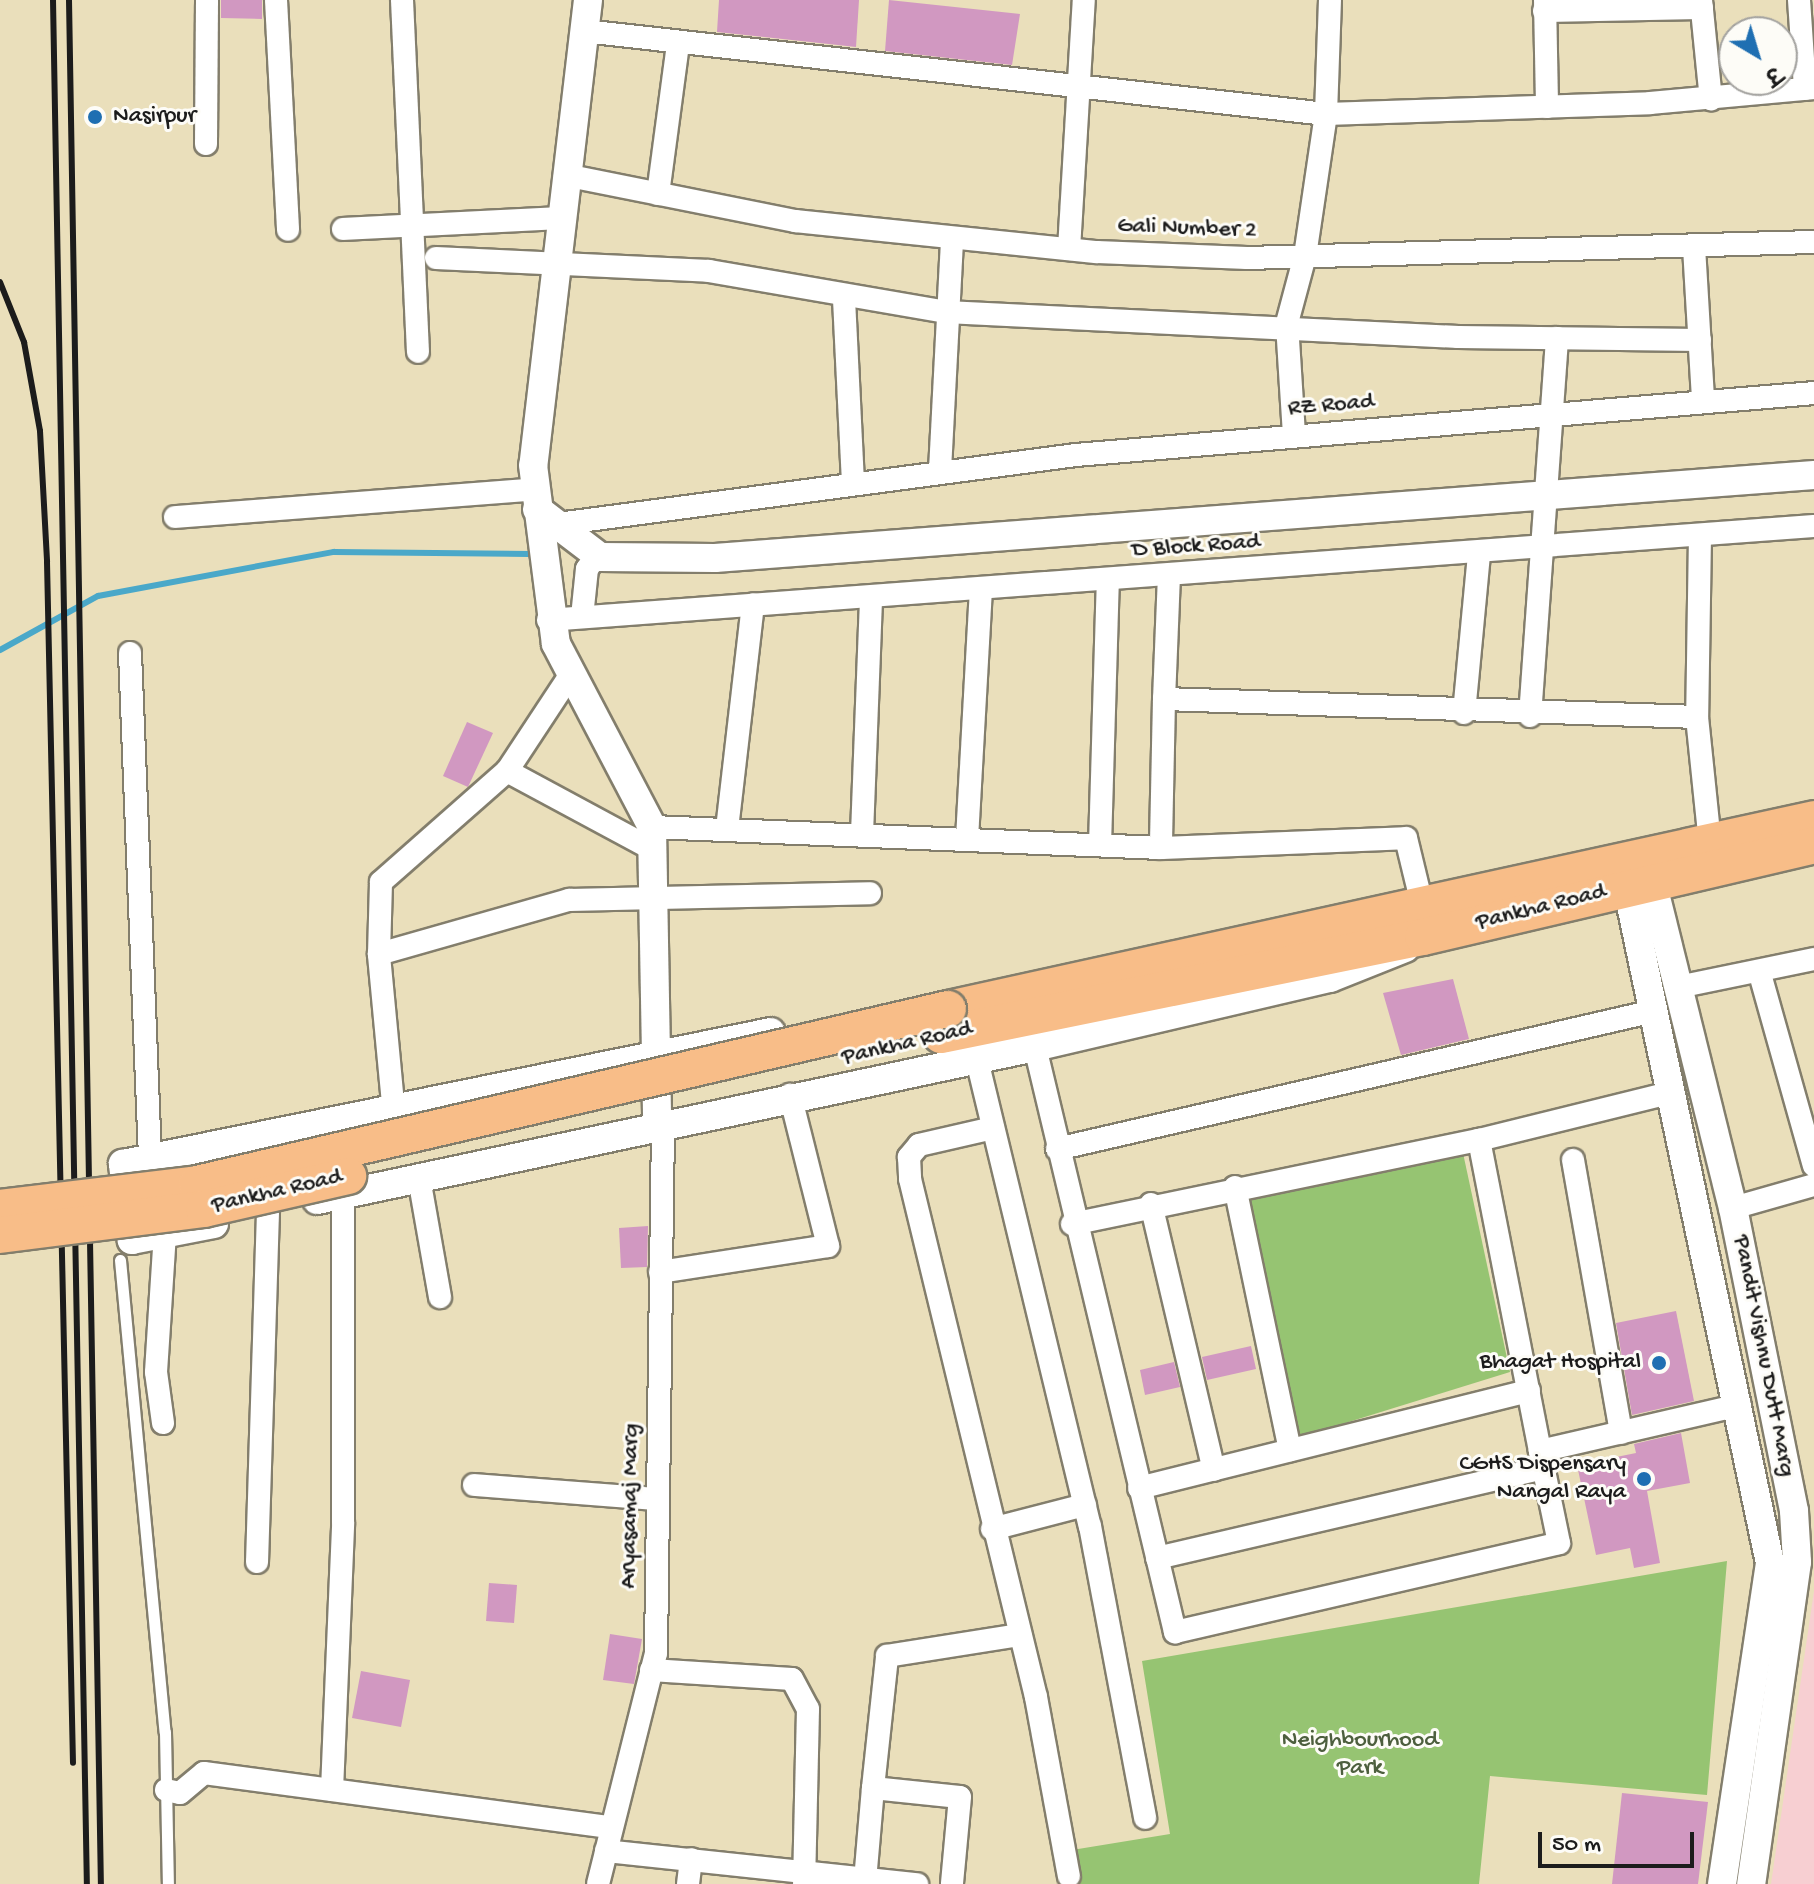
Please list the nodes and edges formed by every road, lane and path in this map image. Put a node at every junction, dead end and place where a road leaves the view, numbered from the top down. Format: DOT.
graph roads {
  1 [pos="207,0"];
  2 [pos="276,0"];
  3 [pos="402,0"];
  4 [pos="588,0"];
  5 [pos="1084,0"];
  6 [pos="1330,0"];
  7 [pos="1799,0"];
  8 [pos="1701,4"];
  9 [pos="1545,5"];
  10 [pos="584,31"];
  11 [pos="678,44"];
  12 [pos="1810,89"];
  13 [pos="1082,90"];
  14 [pos="1711,100"];
  15 [pos="1547,107"];
  16 [pos="1326,114"];
  17 [pos="206,144"];
  18 [pos="565,175"];
  19 [pos="658,194"];
  20 [pos="560,218"];
  21 [pos="414,228"];
  22 [pos="343,229"];
  23 [pos="288,230"];
  24 [pos="952,241"];
  25 [pos="1814,242"];
  26 [pos="1694,247"];
  27 [pos="1069,249"];
  28 [pos="1305,256"];
  29 [pos="436,258"];
  30 [pos="555,261"];
  31 [pos="844,299"];
  32 [pos="946,312"];
  33 [pos="1287,323"];
  34 [pos="1557,338"];
  35 [pos="1700,340"];
  36 [pos="418,352"];
  37 [pos="1814,393"];
  38 [pos="1703,400"];
  39 [pos="1556,415"];
  40 [pos="1294,435"];
  41 [pos="940,470"];
  42 [pos="1814,475"];
  43 [pos="853,483"];
  44 [pos="1551,499"];
  45 [pos="543,507"];
  46 [pos="175,517"];
  47 [pos="1814,526"];
  48 [pos="1700,535"];
  49 [pos="1538,548"];
  50 [pos="1479,553"];
  51 [pos="597,555"];
  52 [pos="1169,575"];
  53 [pos="1108,580"];
  54 [pos="981,589"];
  55 [pos="871,597"];
  56 [pos="753,605"];
  57 [pos="582,617"];
  58 [pos="548,620"];
  59 [pos="130,653"];
  60 [pos="569,677"];
  61 [pos="1164,699"];
  62 [pos="1464,713"];
  63 [pos="1530,716"];
  64 [pos="1697,717"];
  65 [pos="507,771"];
  66 [pos="1814,819"];
  67 [pos="727,829"];
  68 [pos="862,834"];
  69 [pos="653,838"];
  70 [pos="967,839"];
  71 [pos="1710,842"];
  72 [pos="1100,845"];
  73 [pos="1814,845"];
  74 [pos="1161,848"];
  75 [pos="1637,872"];
  76 [pos="657,893"];
  77 [pos="870,893"];
  78 [pos="1422,920"];
  79 [pos="379,954"];
  80 [pos="1814,959"];
  81 [pos="1760,974"];
  82 [pos="1678,987"];
  83 [pos="1654,1011"];
  84 [pos="944,1022"];
  85 [pos="1035,1047"];
  86 [pos="658,1057"];
  87 [pos="977,1060"];
  88 [pos="1673,1092"];
  89 [pos="790,1095"];
  90 [pos="394,1114"];
  91 [pos="1807,1118"];
  92 [pos="660,1124"];
  93 [pos="993,1128"];
  94 [pos="1479,1140"];
  95 [pos="1057,1149"];
  96 [pos="150,1158"];
  97 [pos="1573,1160"];
  98 [pos="1814,1166"];
  99 [pos="419,1178"];
  100 [pos="1814,1185"];
  101 [pos="1235,1187"];
  102 [pos="343,1195"];
  103 [pos="1151,1204"];
  104 [pos="0,1208"];
  105 [pos="1733,1208"];
  106 [pos="268,1211"];
  107 [pos="1072,1224"];
  108 [pos="165,1233"];
  109 [pos="0,1235"];
  110 [pos="120,1260"];
  111 [pos="660,1272"];
  112 [pos="440,1297"];
  113 [pos="1529,1391"];
  114 [pos="1740,1405"];
  115 [pos="163,1423"];
  116 [pos="1621,1433"];
  117 [pos="1290,1450"];
  118 [pos="1542,1460"];
  119 [pos="1214,1470"];
  120 [pos="474,1485"];
  121 [pos="1139,1488"];
  122 [pos="654,1499"];
  123 [pos="1085,1505"];
  124 [pos="992,1529"];
  125 [pos="1157,1558"];
  126 [pos="257,1562"];
  127 [pos="1794,1562"];
  128 [pos="1020,1635"];
  129 [pos="651,1670"];
  130 [pos="873,1788"];
  131 [pos="166,1790"];
  132 [pos="332,1790"];
  133 [pos="1145,1818"];
  134 [pos="611,1827"];
  135 [pos="606,1851"];
  136 [pos="691,1859"];
  137 [pos="1069,1876"];
  138 [pos="804,1881"];
  139 [pos="865,1881"];
  140 [pos="168,1884"];
  141 [pos="598,1884"];
  142 [pos="688,1884"];
  143 [pos="917,1884"];
  144 [pos="952,1884"];
  145 [pos="1722,1884"];
  146 [pos="1751,1884"];
  1 -- 17 [label="street"];
  2 -- 23 [label="street"];
  3 -- 21 [label="street"];
  4 -- 10 [label="street"];
  5 -- 13 [label="street"];
  6 -- 16 [label="street"];
  7 -- 12 [label="street"];
  8 -- 9 [label="street"];
  8 -- 14 [label="street"];
  9 -- 15 [label="street"];
  10 -- 11 [label="street"];
  10 -- 18 [label="street"];
  11 -- 13 [label="street"];
  11 -- 19 [label="street"];
  12 -- 14 [label="street"];
  13 -- 16 [label="street"];
  13 -- 27 [label="street"];
  14 -- 15 [label="street"];
  15 -- 16 [label="street"];
  16 -- 28 [label="street"];
  18 -- 19 [label="street, Gali Number 2"];
  18 -- 20 [label="street"];
  19 -- 24 [label="street, Gali Number 2"];
  20 -- 21 [label="street"];
  20 -- 30 [label="street"];
  21 -- 22 [label="street"];
  21 -- 36 [label="street"];
  24 -- 27 [label="street, Gali Number 2"];
  24 -- 32 [label="street"];
  25 -- 26 [label="street, Gali Number 2"];
  26 -- 28 [label="street, Gali Number 2"];
  26 -- 35 [label="street"];
  27 -- 28 [label="street, Gali Number 2"];
  28 -- 33 [label="street"];
  29 -- 30 [label="street"];
  30 -- 31 [label="street"];
  30 -- 45 [label="street"];
  31 -- 32 [label="street"];
  31 -- 43 [label="street"];
  32 -- 33 [label="street"];
  32 -- 41 [label="street"];
  33 -- 34 [label="street"];
  33 -- 40 [label="street"];
  34 -- 35 [label="street"];
  34 -- 39 [label="street"];
  35 -- 38 [label="street"];
  37 -- 38 [label="street, RZ Road"];
  38 -- 39 [label="street, RZ Road"];
  39 -- 40 [label="street, RZ Road"];
  39 -- 44 [label="street"];
  40 -- 41 [label="street, RZ Road"];
  41 -- 43 [label="street, RZ Road"];
  42 -- 44 [label="street"];
  43 -- 45 [label="street, RZ Road"];
  44 -- 49 [label="street"];
  44 -- 51 [label="street"];
  45 -- 46 [label="street, RZ Road"];
  45 -- 51 [label="street"];
  45 -- 58 [label="street"];
  47 -- 48 [label="street, D Block Road"];
  48 -- 49 [label="street, D Block Road"];
  48 -- 64 [label="street"];
  49 -- 50 [label="street, D Block Road"];
  49 -- 63 [label="street"];
  50 -- 52 [label="street, D Block Road"];
  50 -- 62 [label="street"];
  51 -- 57 [label="street"];
  52 -- 53 [label="street, D Block Road"];
  52 -- 61 [label="street"];
  53 -- 54 [label="street, D Block Road"];
  53 -- 72 [label="street"];
  54 -- 55 [label="street, D Block Road"];
  54 -- 70 [label="street"];
  55 -- 56 [label="street, D Block Road"];
  55 -- 68 [label="street"];
  56 -- 57 [label="street, D Block Road"];
  56 -- 67 [label="street"];
  57 -- 58 [label="street, D Block Road"];
  58 -- 60 [label="street"];
  59 -- 96 [label="street"];
  60 -- 65 [label="street"];
  60 -- 69 [label="street"];
  61 -- 62 [label="street"];
  61 -- 74 [label="street"];
  62 -- 63 [label="street"];
  63 -- 64 [label="street"];
  64 -- 71 [label="street"];
  65 -- 69 [label="street"];
  65 -- 79 [label="street"];
  66 -- 71 [label="main road, Pankha Road"];
  67 -- 68 [label="street"];
  67 -- 69 [label="street"];
  68 -- 70 [label="street"];
  69 -- 76 [label="street"];
  70 -- 72 [label="street"];
  71 -- 75 [label="main road, Pankha Road"];
  72 -- 74 [label="street"];
  73 -- 75 [label="main road, Pankha Road"];
  74 -- 78 [label="street"];
  75 -- 78 [label="main road, Pankha Road"];
  75 -- 82 [label="street, Pandit Vishnu Dutt Marg"];
  75 -- 83 [label="street, Pandit Vishnu Dutt Marg"];
  76 -- 77 [label="street"];
  76 -- 79 [label="street"];
  76 -- 86 [label="street"];
  78 -- 84 [label="main road, Pankha Road"];
  78 -- 85 [label="street"];
  78 -- 86 [label="street"];
  79 -- 90 [label="street"];
  80 -- 81 [label="street"];
  81 -- 82 [label="street"];
  81 -- 91 [label="street"];
  82 -- 105 [label="street, Pandit Vishnu Dutt Marg"];
  83 -- 88 [label="street, Pandit Vishnu Dutt Marg"];
  83 -- 95 [label="street"];
  84 -- 104 [label="main road, Pankha Road, bridge"];
  84 -- 109 [label="main road, Pankha Road, bridge"];
  85 -- 87 [label="street"];
  85 -- 95 [label="street"];
  86 -- 90 [label="street"];
  86 -- 92 [label="street"];
  87 -- 89 [label="street"];
  87 -- 93 [label="street"];
  88 -- 94 [label="street"];
  88 -- 114 [label="street, Pandit Vishnu Dutt Marg"];
  89 -- 92 [label="street"];
  89 -- 111 [label="street"];
  90 -- 96 [label="street"];
  91 -- 98 [label="street"];
  92 -- 99 [label="street"];
  92 -- 111 [label="street, Aryasamaj Marg"];
  93 -- 123 [label="street"];
  93 -- 124 [label="street"];
  94 -- 101 [label="street"];
  94 -- 113 [label="street"];
  95 -- 107 [label="street"];
  96 -- 108 [label="street"];
  97 -- 116 [label="street"];
  99 -- 102 [label="street"];
  99 -- 112 [label="street"];
  100 -- 105 [label="street"];
  101 -- 103 [label="street"];
  101 -- 117 [label="street"];
  102 -- 106 [label="street"];
  102 -- 132 [label="street"];
  103 -- 107 [label="street"];
  103 -- 119 [label="street"];
  105 -- 127 [label="street, Pandit Vishnu Dutt Marg"];
  106 -- 108 [label="street"];
  106 -- 126 [label="street"];
  107 -- 121 [label="street"];
  108 -- 115 [label="street"];
  110 -- 131 [label="lane"];
  111 -- 122 [label="street, Aryasamaj Marg"];
  113 -- 117 [label="street"];
  113 -- 118 [label="street"];
  114 -- 116 [label="street"];
  114 -- 127 [label="street, Pandit Vishnu Dutt Marg"];
  116 -- 118 [label="street"];
  117 -- 119 [label="street"];
  118 -- 125 [label="street"];
  118 -- 125 [label="street"];
  119 -- 121 [label="street"];
  120 -- 122 [label="street"];
  121 -- 125 [label="street"];
  122 -- 129 [label="street, Aryasamaj Marg"];
  123 -- 124 [label="street"];
  123 -- 133 [label="street"];
  124 -- 128 [label="street"];
  127 -- 145 [label="street, Pandit Vishnu Dutt Marg"];
  127 -- 146 [label="street, Pandit Vishnu Dutt Marg"];
  128 -- 130 [label="street"];
  128 -- 137 [label="street"];
  129 -- 134 [label="street, Aryasamaj Marg"];
  129 -- 138 [label="street"];
  130 -- 139 [label="street"];
  130 -- 144 [label="street"];
  131 -- 132 [label="street"];
  131 -- 140 [label="lane"];
  132 -- 134 [label="street"];
  134 -- 135 [label="street, Aryasamaj Marg"];
  135 -- 136 [label="street"];
  135 -- 141 [label="street, Aryasamaj Marg"];
  136 -- 138 [label="street"];
  136 -- 142 [label="street"];
  138 -- 139 [label="street"];
  139 -- 143 [label="street"];
}
